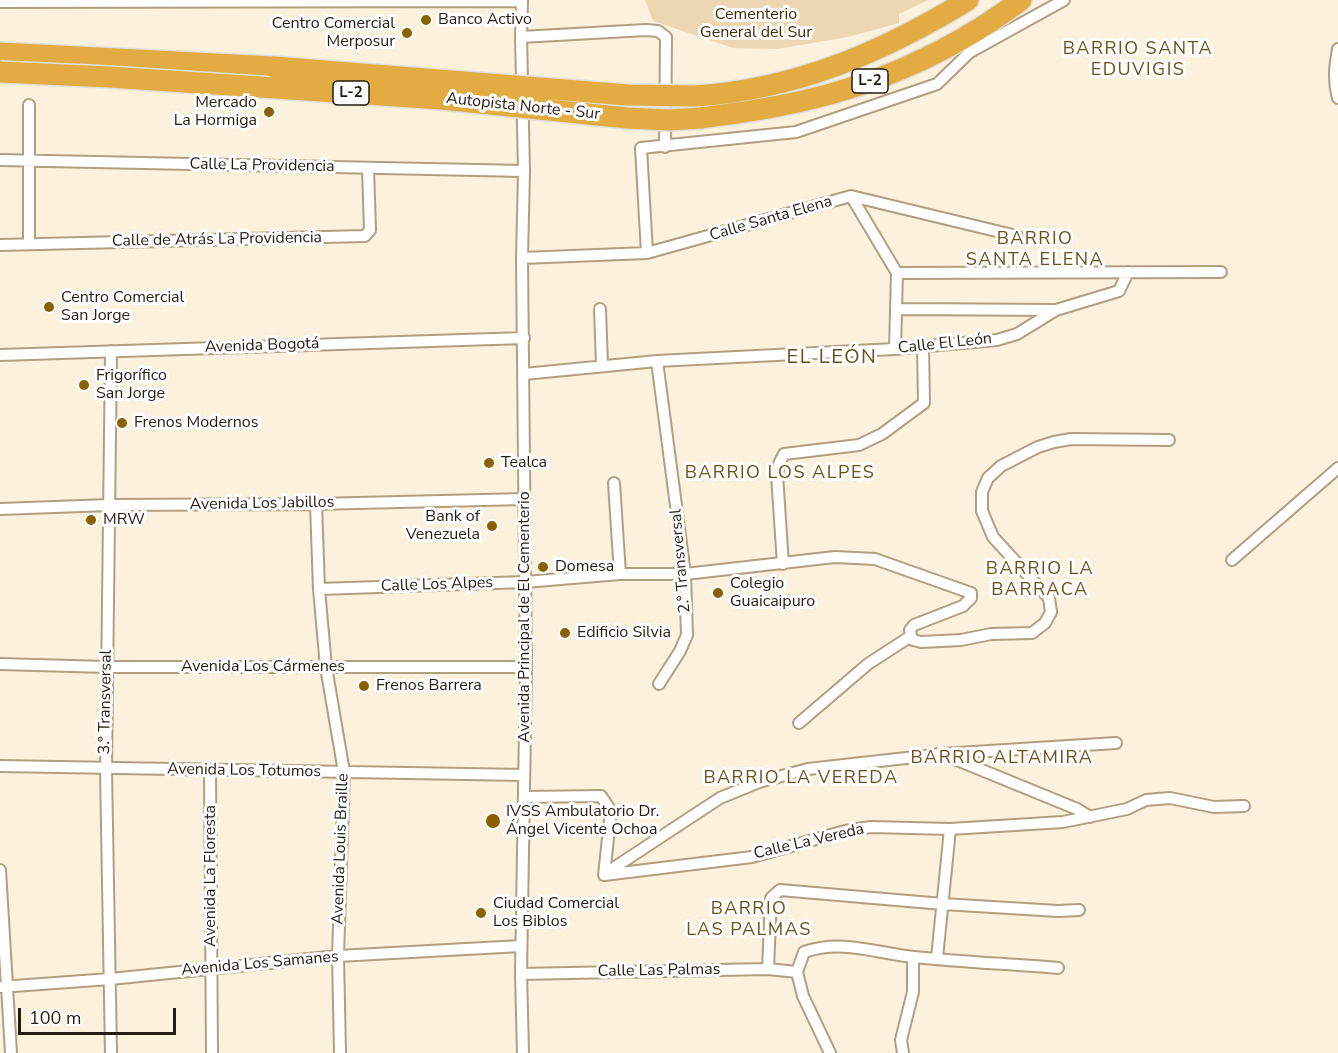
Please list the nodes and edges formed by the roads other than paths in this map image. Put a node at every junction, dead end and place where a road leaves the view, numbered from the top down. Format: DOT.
graph roads {
  1 [pos="968,0"];
  2 [pos="1021,0"];
  3 [pos="1064,0"];
  4 [pos="522,1"];
  5 [pos="0,2"];
  6 [pos="521,37"];
  7 [pos="0,45"];
  8 [pos="1338,49"];
  9 [pos="0,53"];
  10 [pos="61,56"];
  11 [pos="4,73"];
  12 [pos="1338,98"];
  13 [pos="30,105"];
  14 [pos="665,147"];
  15 [pos="0,160"];
  16 [pos="29,160"];
  17 [pos="368,168"];
  18 [pos="524,171"];
  19 [pos="850,196"];
  20 [pos="1017,236"];
  21 [pos="29,244"];
  22 [pos="0,245"];
  23 [pos="647,254"];
  24 [pos="522,258"];
  25 [pos="1128,272"];
  26 [pos="1221,272"];
  27 [pos="897,273"];
  28 [pos="600,309"];
  29 [pos="897,309"];
  30 [pos="1056,310"];
  31 [pos="524,338"];
  32 [pos="923,346"];
  33 [pos="895,350"];
  34 [pos="111,351"];
  35 [pos="0,355"];
  36 [pos="657,361"];
  37 [pos="602,365"];
  38 [pos="524,374"];
  39 [pos="1168,440"];
  40 [pos="1338,468"];
  41 [pos="614,483"];
  42 [pos="525,499"];
  43 [pos="316,504"];
  44 [pos="109,505"];
  45 [pos="0,509"];
  46 [pos="1232,560"];
  47 [pos="783,564"];
  48 [pos="620,574"];
  49 [pos="685,574"];
  50 [pos="525,582"];
  51 [pos="319,589"];
  52 [pos="910,636"];
  53 [pos="0,664"];
  54 [pos="107,667"];
  55 [pos="326,667"];
  56 [pos="526,667"];
  57 [pos="659,684"];
  58 [pos="799,723"];
  59 [pos="1116,743"];
  60 [pos="942,754"];
  61 [pos="0,766"];
  62 [pos="105,769"];
  63 [pos="210,770"];
  64 [pos="344,772"];
  65 [pos="524,775"];
  66 [pos="524,797"];
  67 [pos="1244,806"];
  68 [pos="1090,817"];
  69 [pos="950,829"];
  70 [pos="0,870"];
  71 [pos="604,875"];
  72 [pos="943,904"];
  73 [pos="1079,910"];
  74 [pos="521,946"];
  75 [pos="338,956"];
  76 [pos="913,957"];
  77 [pos="937,958"];
  78 [pos="211,968"];
  79 [pos="768,969"];
  80 [pos="1058,969"];
  81 [pos="797,972"];
  82 [pos="521,974"];
  83 [pos="110,979"];
  84 [pos="3,987"];
  85 [pos="11,1053"];
  86 [pos="111,1053"];
  87 [pos="212,1053"];
  88 [pos="340,1053"];
  89 [pos="523,1053"];
  90 [pos="830,1053"];
  91 [pos="903,1053"];
  1 -- 10 [label="highway, Autopista Norte - Sur / L-2, bridge"];
  2 -- 11 [label="highway, Autopista Norte - Sur / L-2, bridge"];
  3 -- 14 [label="street"];
  4 -- 5 [label="street"];
  4 -- 6 [label="street, Avenida Principal de El Cementerio"];
  6 -- 14 [label="street"];
  6 -- 18 [label="street, Avenida Principal de El Cementerio"];
  7 -- 10 [label="highway"];
  8 -- 12 [label="street"];
  9 -- 10 [label="highway, Autopista Norte - Sur / L-2"];
  13 -- 16 [label="street"];
  14 -- 23 [label="street"];
  15 -- 16 [label="street, Calle La Providencia"];
  16 -- 17 [label="street, Calle La Providencia"];
  16 -- 21 [label="street"];
  17 -- 18 [label="street, Calle La Providencia"];
  17 -- 21 [label="street, Calle de Atrás La Providencia"];
  18 -- 24 [label="street, Avenida Principal de El Cementerio"];
  19 -- 20 [label="street, Calle Santa Elena"];
  19 -- 23 [label="street, Calle Santa Elena"];
  19 -- 27 [label="street"];
  21 -- 22 [label="street, Calle de Atrás La Providencia"];
  23 -- 24 [label="street, Calle Santa Elena"];
  24 -- 31 [label="street, Avenida Principal de El Cementerio"];
  25 -- 26 [label="street"];
  25 -- 27 [label="street"];
  25 -- 30 [label="street, Calle El León"];
  27 -- 29 [label="street"];
  28 -- 37 [label="street"];
  29 -- 30 [label="street"];
  29 -- 33 [label="street"];
  30 -- 32 [label="street, Calle El León"];
  31 -- 34 [label="street, Avenida Bogotá"];
  31 -- 38 [label="street, Avenida Principal de El Cementerio"];
  32 -- 33 [label="street, Calle El León"];
  32 -- 47 [label="street"];
  33 -- 36 [label="street, Calle El León"];
  34 -- 35 [label="street, Avenida Bogotá"];
  34 -- 44 [label="street, 3.° Transversal"];
  36 -- 37 [label="street, Calle El León"];
  36 -- 49 [label="street, 2.° Transversal"];
  37 -- 38 [label="street, Calle El León"];
  38 -- 42 [label="street, Avenida Principal de El Cementerio"];
  39 -- 52 [label="street"];
  40 -- 46 [label="street"];
  41 -- 48 [label="street"];
  42 -- 43 [label="street, Avenida Los Jabillos"];
  42 -- 50 [label="street, Avenida Principal de El Cementerio"];
  43 -- 44 [label="street, Avenida Los Jabillos"];
  43 -- 51 [label="street, Avenida Louis Braille"];
  44 -- 45 [label="street, Avenida Los Jabillos"];
  44 -- 54 [label="street, 3.° Transversal"];
  47 -- 49 [label="street, Calle Los Alpes"];
  47 -- 52 [label="street, Calle Los Alpes"];
  48 -- 49 [label="street, Calle Los Alpes"];
  48 -- 50 [label="street, Calle Los Alpes"];
  49 -- 57 [label="street, 2.° Transversal"];
  50 -- 51 [label="street, Calle Los Alpes"];
  50 -- 56 [label="street, Avenida Principal de El Cementerio"];
  51 -- 55 [label="street, Avenida Louis Braille"];
  52 -- 58 [label="street"];
  53 -- 54 [label="street, Avenida Los Cármenes"];
  54 -- 55 [label="street, Avenida Los Cármenes"];
  54 -- 62 [label="street, 3.° Transversal"];
  55 -- 56 [label="street, Avenida Los Cármenes"];
  55 -- 64 [label="street, Avenida Louis Braille"];
  56 -- 65 [label="street, Avenida Principal de El Cementerio"];
  59 -- 60 [label="street"];
  60 -- 68 [label="street"];
  60 -- 71 [label="street"];
  61 -- 62 [label="street, Avenida Los Totumos"];
  62 -- 63 [label="street, Avenida Los Totumos"];
  62 -- 83 [label="street, 3.° Transversal"];
  63 -- 64 [label="street, Avenida Los Totumos"];
  63 -- 78 [label="street, Avenida La Floresta"];
  64 -- 65 [label="street, Avenida Los Totumos"];
  64 -- 75 [label="street, Avenida Louis Braille"];
  65 -- 66 [label="street, Avenida Principal de El Cementerio"];
  66 -- 71 [label="street"];
  66 -- 74 [label="street, Avenida Principal de El Cementerio"];
  67 -- 68 [label="street, Calle La Vereda"];
  68 -- 69 [label="street, Calle La Vereda"];
  69 -- 71 [label="street, Calle La Vereda"];
  69 -- 72 [label="street"];
  70 -- 84 [label="street"];
  72 -- 73 [label="street"];
  72 -- 77 [label="street"];
  72 -- 79 [label="street"];
  74 -- 75 [label="street, Avenida Los Samanes"];
  74 -- 82 [label="street, Avenida Principal de El Cementerio"];
  75 -- 78 [label="street, Avenida Los Samanes"];
  75 -- 88 [label="street, Avenida Louis Braille"];
  76 -- 77 [label="street"];
  76 -- 81 [label="street"];
  76 -- 91 [label="street"];
  77 -- 80 [label="street"];
  78 -- 83 [label="street, Avenida Los Samanes"];
  78 -- 87 [label="street, Avenida La Floresta"];
  79 -- 81 [label="street, Calle Las Palmas"];
  79 -- 82 [label="street, Calle Las Palmas"];
  81 -- 90 [label="street"];
  82 -- 89 [label="street, Avenida Principal de El Cementerio"];
  83 -- 84 [label="street, Avenida Los Samanes"];
  83 -- 86 [label="street, 3.° Transversal"];
  84 -- 85 [label="street"];
}
